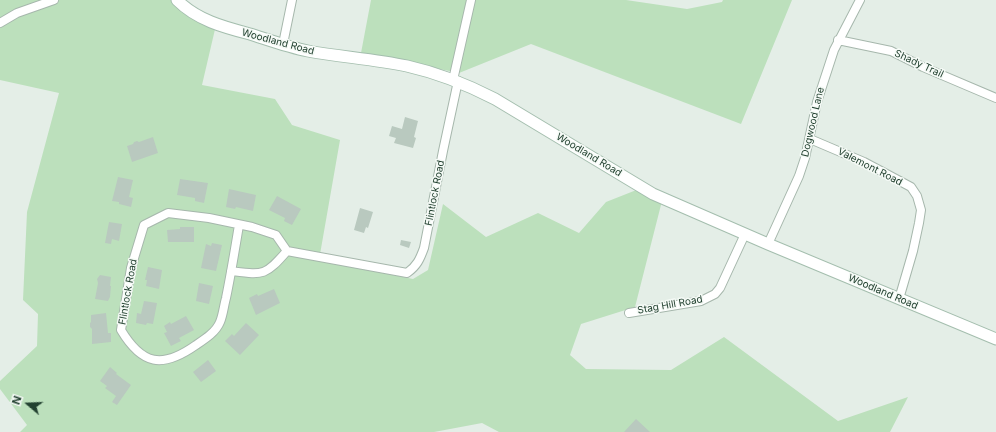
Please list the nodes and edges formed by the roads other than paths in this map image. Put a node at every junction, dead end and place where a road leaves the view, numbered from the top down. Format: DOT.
graph roads {
  1 [pos="54,0"];
  2 [pos="177,0"];
  3 [pos="292,0"];
  4 [pos="471,0"];
  5 [pos="860,0"];
  6 [pos="0,23"];
  7 [pos="838,40"];
  8 [pos="283,44"];
  9 [pos="456,81"];
  10 [pos="996,98"];
  11 [pos="810,139"];
  12 [pos="239,225"];
  13 [pos="745,234"];
  14 [pos="768,244"];
  15 [pos="287,251"];
  16 [pos="231,271"];
  17 [pos="899,299"];
  18 [pos="629,312"];
  19 [pos="996,339"];
  1 -- 6 [label="street"];
  2 -- 8 [label="street, Woodland Road"];
  3 -- 8 [label="street"];
  4 -- 9 [label="street, Flintlock Road"];
  5 -- 7 [label="street, Dogwood Lane"];
  7 -- 10 [label="street, Shady Trail"];
  7 -- 11 [label="street, Dogwood Lane"];
  8 -- 9 [label="street, Woodland Road"];
  9 -- 13 [label="street, Woodland Road"];
  9 -- 15 [label="street, Flintlock Road"];
  11 -- 14 [label="street, Dogwood Lane"];
  11 -- 17 [label="street, Valemont Road"];
  12 -- 15 [label="street, Flintlock Road"];
  12 -- 16 [label="street, Flintlock Road"];
  12 -- 16 [label="street, Flintlock Road"];
  13 -- 14 [label="street, Woodland Road"];
  13 -- 18 [label="street, Stag Hill Road"];
  14 -- 17 [label="street, Woodland Road"];
  15 -- 16 [label="street"];
  17 -- 19 [label="street, Woodland Road"];
}
